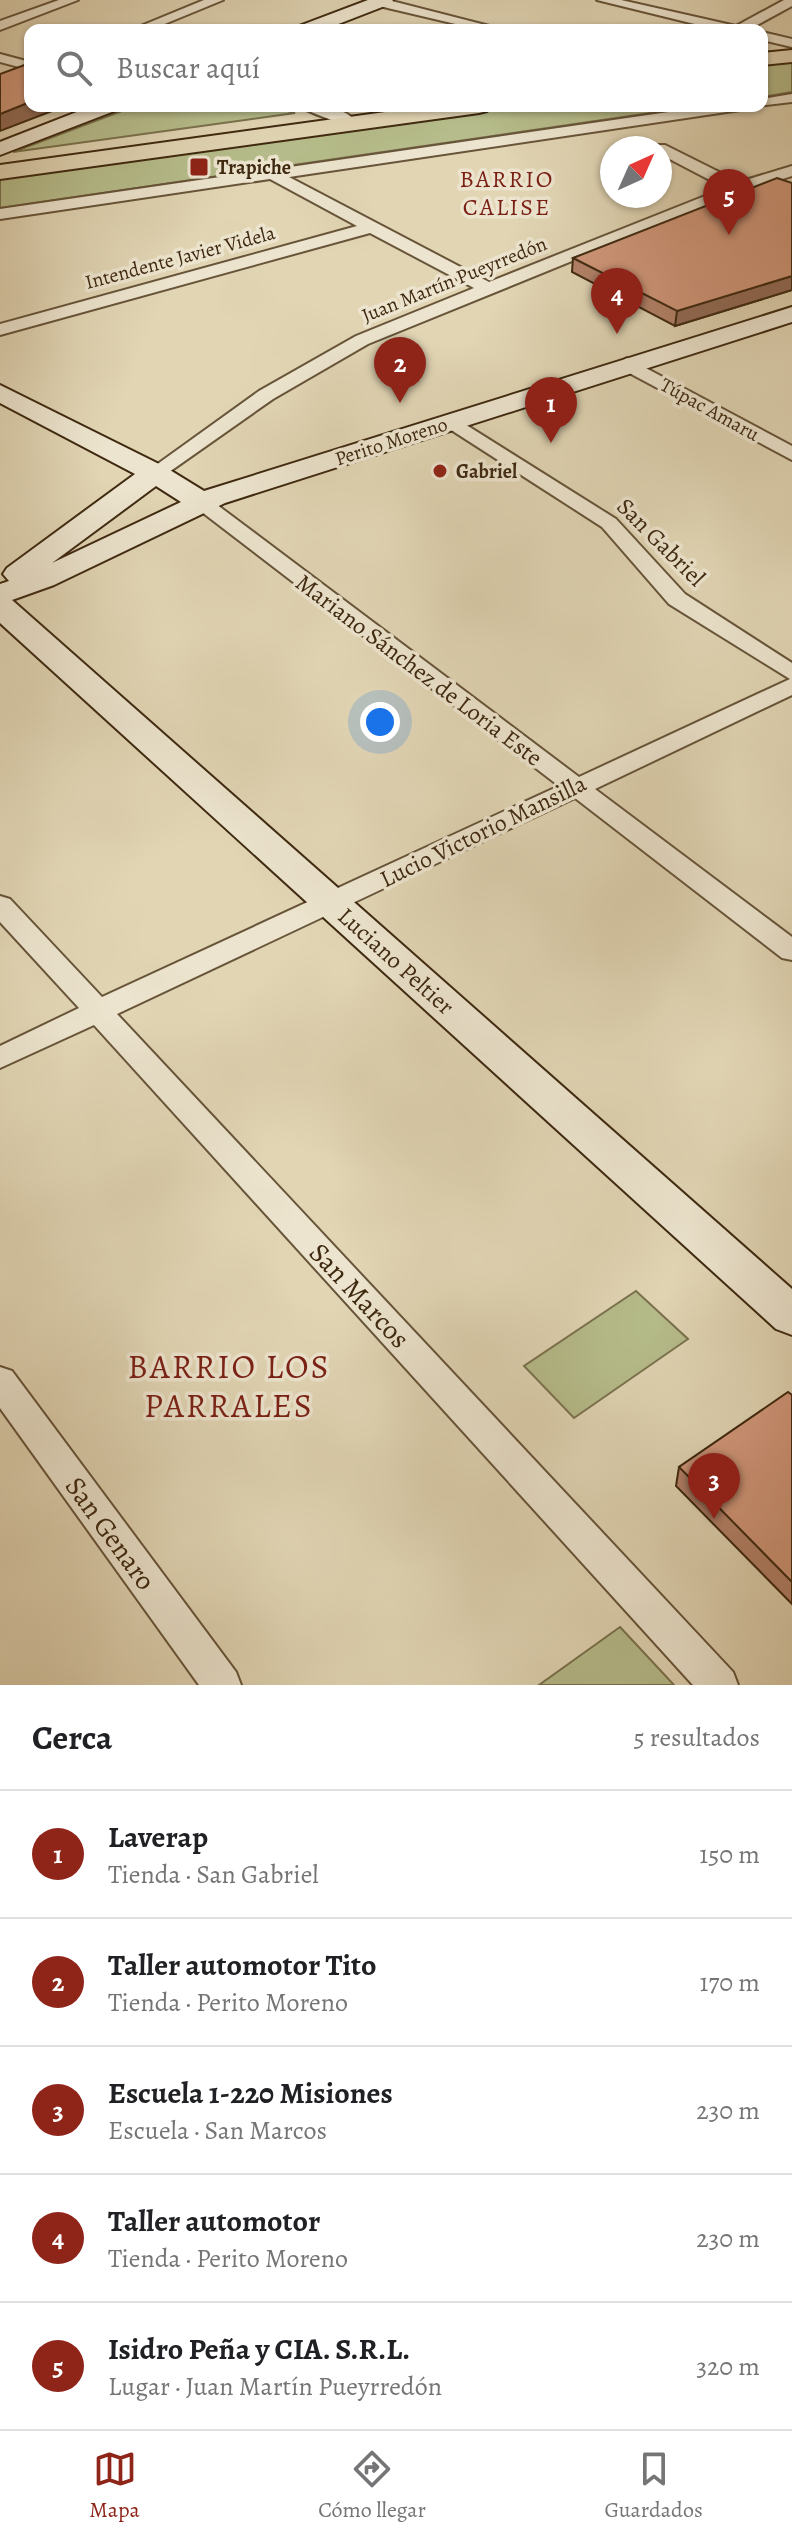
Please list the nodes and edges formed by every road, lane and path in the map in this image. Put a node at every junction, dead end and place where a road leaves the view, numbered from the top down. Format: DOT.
graph roads {
  1 [pos="71,0"];
  2 [pos="216,0"];
  3 [pos="604,0"];
  4 [pos="382,1"];
  5 [pos="792,1"];
  6 [pos="154,24"];
  7 [pos="322,24"];
  8 [pos="474,24"];
  9 [pos="711,24"];
  10 [pos="749,24"];
  11 [pos="0,26"];
  12 [pos="768,38"];
  13 [pos="792,45"];
  14 [pos="768,49"];
  15 [pos="792,56"];
  16 [pos="0,58"];
  17 [pos="768,58"];
  18 [pos="24,67"];
  19 [pos="24,72"];
  20 [pos="10,79"];
  21 [pos="792,98"];
  22 [pos="768,102"];
  23 [pos="95,112"];
  24 [pos="324,112"];
  25 [pos="385,112"];
  26 [pos="422,112"];
  27 [pos="701,112"];
  28 [pos="347,120"];
  29 [pos="615,125"];
  30 [pos="636,136"];
  31 [pos="0,149"];
  32 [pos="672,155"];
  33 [pos="0,163"];
  34 [pos="792,171"];
  35 [pos="0,172"];
  36 [pos="274,175"];
  37 [pos="738,188"];
  38 [pos="0,214"];
  39 [pos="372,227"];
  40 [pos="487,288"];
  41 [pos="792,314"];
  42 [pos="0,330"];
  43 [pos="627,364"];
  44 [pos="0,393"];
  45 [pos="452,422"];
  46 [pos="792,454"];
  47 [pos="155,473"];
  48 [pos="201,502"];
  49 [pos="0,591"];
  50 [pos="0,606"];
  51 [pos="792,673"];
  52 [pos="792,686"];
  53 [pos="573,787"];
  54 [pos="332,903"];
  55 [pos="0,905"];
  56 [pos="792,951"];
  57 [pos="98,1011"];
  58 [pos="0,1058"];
  59 [pos="792,1316"];
  60 [pos="0,1381"];
  61 [pos="222,1685"];
  62 [pos="719,1685"];
  1 -- 11 [label="street"];
  2 -- 6 [label="street"];
  3 -- 9 [label="street"];
  4 -- 7 [label="street"];
  4 -- 8 [label="street"];
  5 -- 10 [label="street"];
  12 -- 13 [label="street"];
  13 -- 14 [label="main road"];
  15 -- 17 [label="main road"];
  16 -- 18 [label="street"];
  19 -- 20 [label="street"];
  21 -- 22 [label="street"];
  23 -- 31 [label="street"];
  24 -- 28 [label="street"];
  25 -- 28 [label="main road"];
  26 -- 28 [label="main road"];
  27 -- 29 [label="street"];
  28 -- 33 [label="main road"];
  28 -- 35 [label="main road"];
  29 -- 30 [label="street"];
  29 -- 36 [label="street"];
  32 -- 37 [label="street"];
  34 -- 37 [label="street, Juan Martín Pueyrredón"];
  36 -- 38 [label="street"];
  36 -- 39 [label="street"];
  37 -- 40 [label="street, Juan Martín Pueyrredón"];
  39 -- 40 [label="street"];
  39 -- 42 [label="street, Intendente Javier Videla"];
  40 -- 47 [label="street, Juan Martín Pueyrredón"];
  41 -- 43 [label="street, Perito Moreno"];
  43 -- 45 [label="street, Perito Moreno"];
  43 -- 46 [label="street, Túpac Amaru"];
  44 -- 47 [label="street"];
  45 -- 48 [label="street, Perito Moreno"];
  45 -- 51 [label="street, San Gabriel"];
  47 -- 48 [label="street"];
  47 -- 49 [label="street, Perito Moreno"];
  48 -- 49 [label="street, Perito Moreno"];
  48 -- 53 [label="street, Mariano Sánchez de Loria Este"];
  50 -- 54 [label="street, Luciano Peltier"];
  52 -- 53 [label="street, Lucio Victorio Mansilla"];
  53 -- 54 [label="street, Lucio Victorio Mansilla"];
  53 -- 56 [label="street, Mariano Sánchez de Loria Este"];
  54 -- 57 [label="street, Lucio Victorio Mansilla"];
  54 -- 59 [label="street, Luciano Peltier"];
  55 -- 57 [label="street, San Marcos"];
  57 -- 58 [label="street, Lucio Victorio Mansilla"];
  57 -- 62 [label="street, San Marcos"];
  60 -- 61 [label="street, San Genaro"];
}
